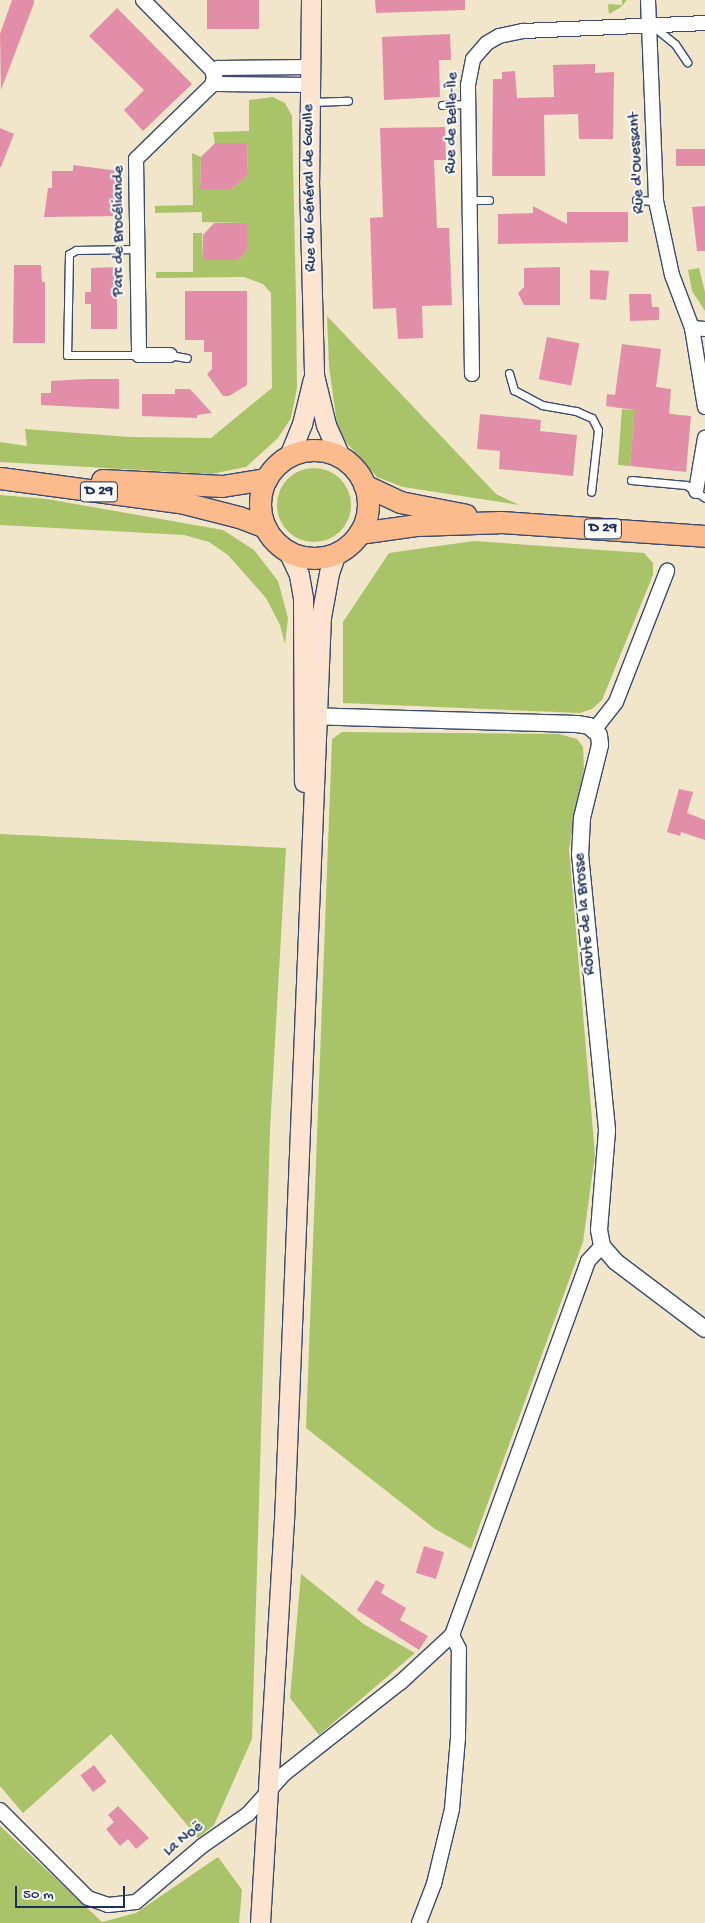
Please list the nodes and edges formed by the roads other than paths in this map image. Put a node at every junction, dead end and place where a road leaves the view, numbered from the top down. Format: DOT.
graph roads {
  1 [pos="143,0"];
  2 [pos="311,0"];
  3 [pos="648,0"];
  4 [pos="705,23"];
  5 [pos="649,24"];
  6 [pos="687,62"];
  7 [pos="214,77"];
  8 [pos="310,85"];
  9 [pos="348,101"];
  10 [pos="468,104"];
  11 [pos="442,105"];
  12 [pos="470,200"];
  13 [pos="489,200"];
  14 [pos="636,200"];
  15 [pos="656,201"];
  16 [pos="137,249"];
  17 [pos="699,328"];
  18 [pos="139,355"];
  19 [pos="170,355"];
  20 [pos="187,358"];
  21 [pos="509,373"];
  22 [pos="472,374"];
  23 [pos="314,375"];
  24 [pos="705,407"];
  25 [pos="705,438"];
  26 [pos="289,456"];
  27 [pos="340,457"];
  28 [pos="0,478"];
  29 [pos="266,479"];
  30 [pos="631,480"];
  31 [pos="32,481"];
  32 [pos="364,485"];
  33 [pos="592,492"];
  34 [pos="700,494"];
  35 [pos="501,522"];
  36 [pos="265,527"];
  37 [pos="359,533"];
  38 [pos="705,536"];
  39 [pos="288,551"];
  40 [pos="336,553"];
  41 [pos="667,571"];
  42 [pos="311,716"];
  43 [pos="595,729"];
  44 [pos="602,1246"];
  45 [pos="705,1328"];
  46 [pos="452,1635"];
  47 [pos="270,1789"];
  48 [pos="0,1810"];
  49 [pos="260,1923"];
  50 [pos="419,1923"];
  1 -- 7 [label="street"];
  2 -- 8 [label="main road, Rue du Général de Gaulle"];
  3 -- 5 [label="street, Rue d'Ouessant"];
  4 -- 5 [label="street, Rue de Belle-Île"];
  5 -- 6 [label="lane"];
  5 -- 10 [label="street, Rue de Belle-Île"];
  5 -- 15 [label="street, Rue d'Ouessant"];
  7 -- 8 [label="street"];
  7 -- 16 [label="street, Parc de Brocéliande"];
  8 -- 9 [label="lane"];
  8 -- 23 [label="main road, Rue du Général de Gaulle"];
  10 -- 11 [label="lane"];
  10 -- 12 [label="street, Rue de Belle-Île"];
  12 -- 13 [label="lane"];
  12 -- 22 [label="street, Rue de Belle-Île"];
  14 -- 15 [label="lane"];
  15 -- 17 [label="street, Rue d'Ouessant"];
  16 -- 18 [label="street, Parc de Brocéliande"];
  16 -- 18 [label="lane"];
  17 -- 24 [label="street, Rue d'Ouessant"];
  18 -- 19 [label="street"];
  19 -- 20 [label="lane"];
  21 -- 33 [label="lane"];
  23 -- 26 [label="main road, Rue du Général de Gaulle"];
  23 -- 27 [label="main road, Rue du Général de Gaulle"];
  25 -- 34 [label="street"];
  26 -- 27 [label="main road"];
  26 -- 29 [label="main road"];
  27 -- 32 [label="main road"];
  28 -- 31 [label="main road, D 29"];
  29 -- 31 [label="main road, D 29"];
  29 -- 36 [label="main road"];
  30 -- 34 [label="lane"];
  31 -- 36 [label="main road, D 29"];
  32 -- 35 [label="main road, D 29"];
  32 -- 37 [label="main road"];
  35 -- 37 [label="main road, D 29"];
  35 -- 38 [label="main road, D 29"];
  36 -- 39 [label="main road"];
  37 -- 40 [label="main road"];
  39 -- 40 [label="main road"];
  39 -- 42 [label="main road"];
  40 -- 42 [label="main road"];
  41 -- 43 [label="street"];
  42 -- 43 [label="street"];
  42 -- 47 [label="main road"];
  43 -- 44 [label="street, Route de la Brosse"];
  44 -- 45 [label="street"];
  44 -- 46 [label="street"];
  46 -- 47 [label="street, La Noë"];
  46 -- 50 [label="street"];
  47 -- 48 [label="street, La Noë"];
  47 -- 49 [label="main road"];
}
